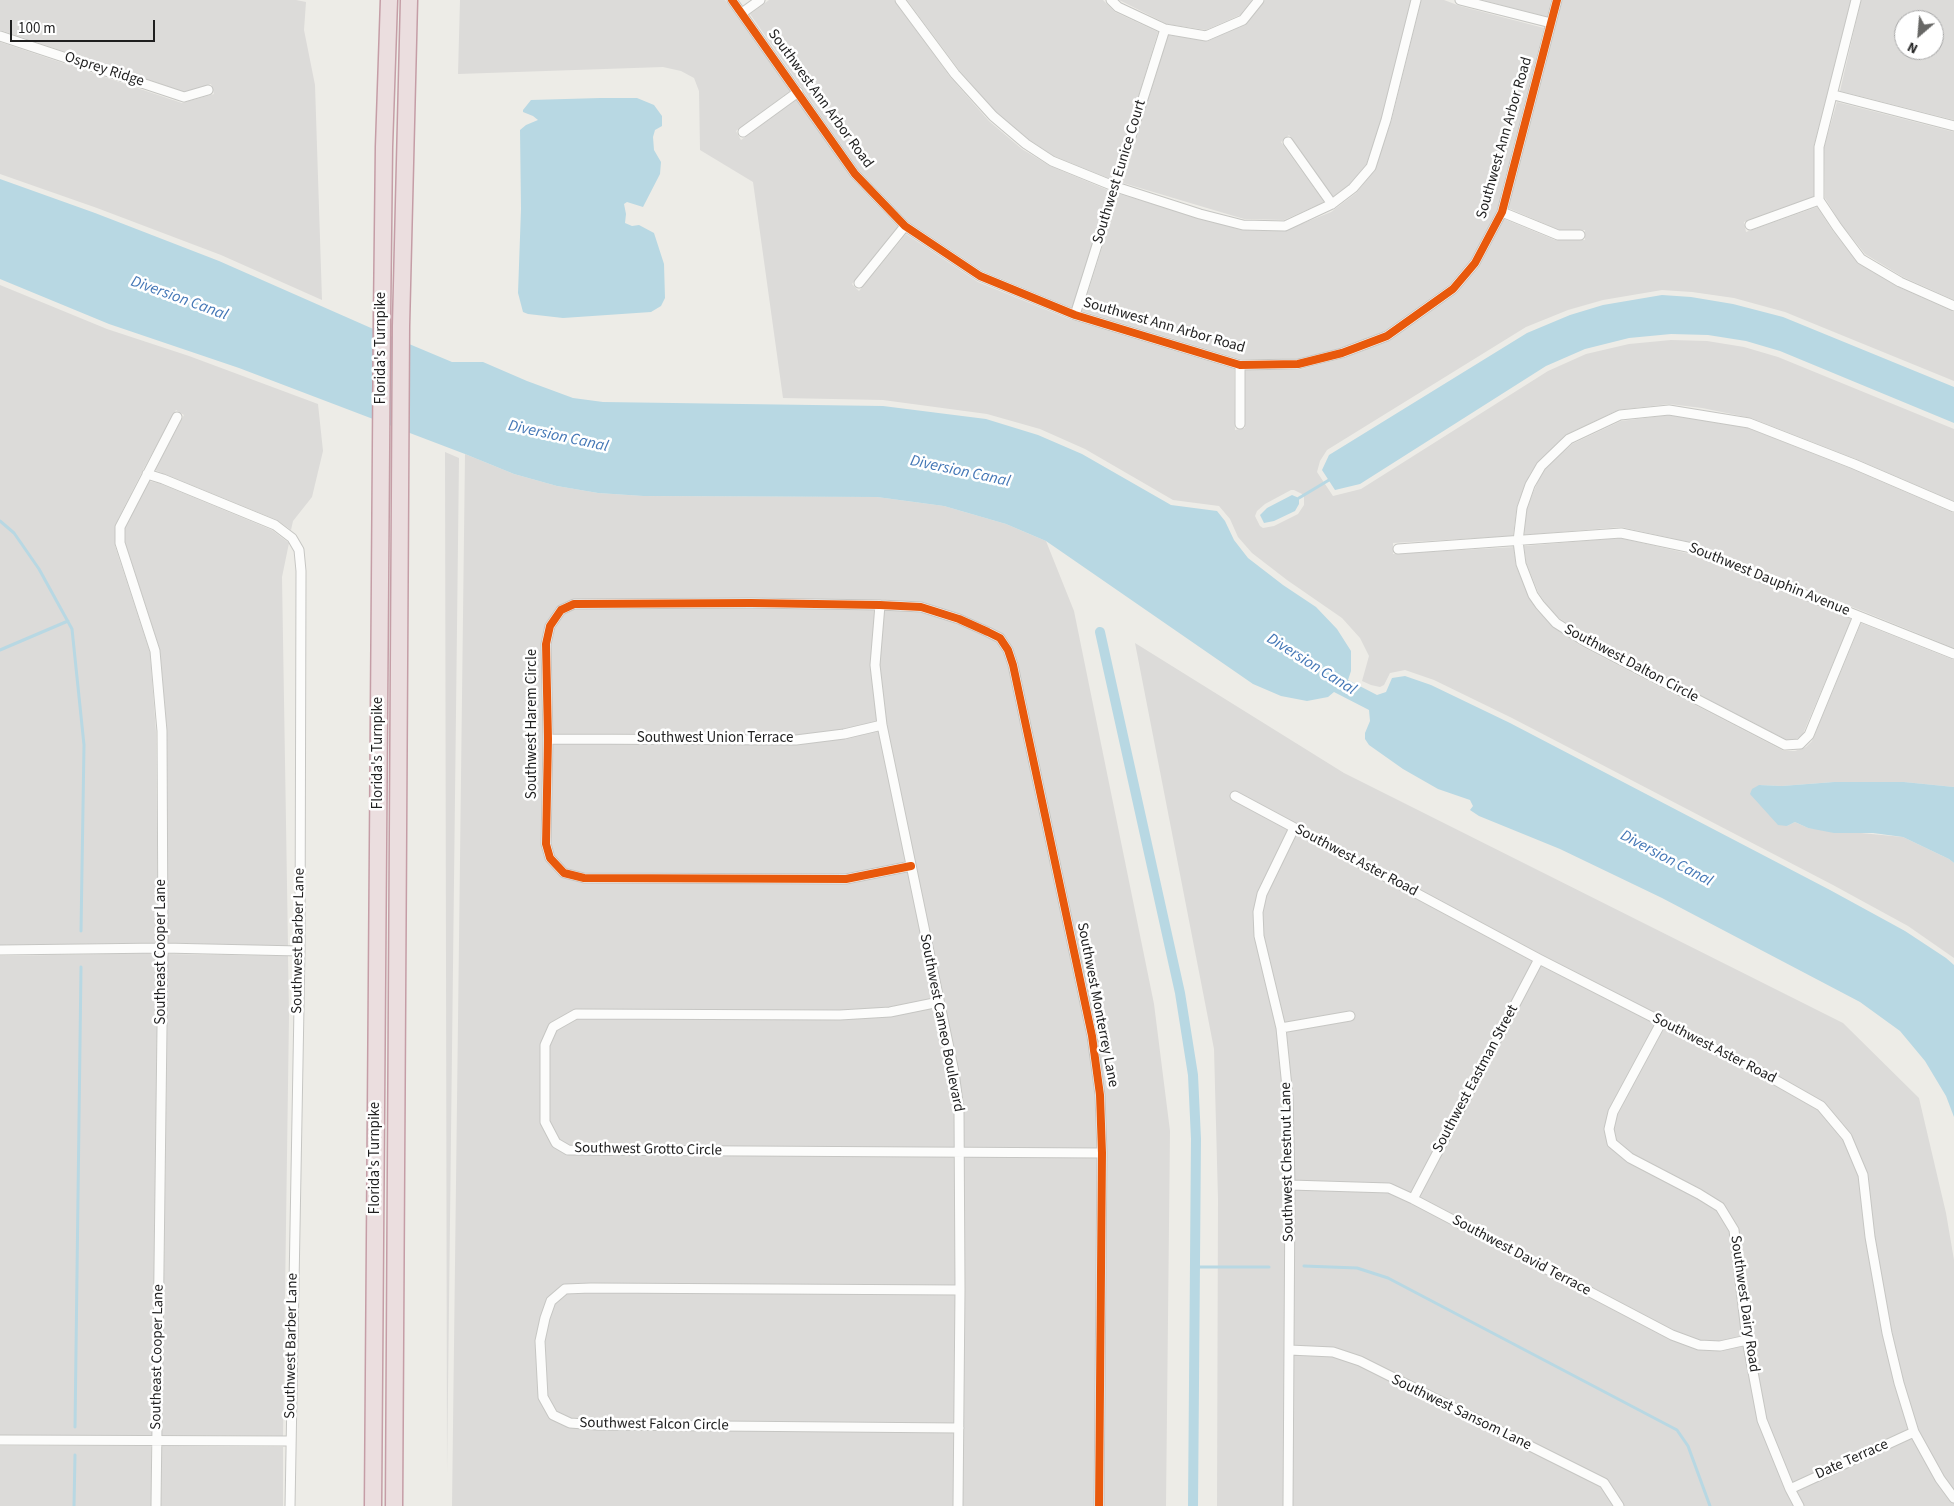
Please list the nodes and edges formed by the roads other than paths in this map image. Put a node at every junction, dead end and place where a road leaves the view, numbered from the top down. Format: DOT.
graph roads {
  1 [pos="389,0"];
  2 [pos="409,0"];
  3 [pos="732,0"];
  4 [pos="760,0"];
  5 [pos="900,0"];
  6 [pos="1111,0"];
  7 [pos="1259,0"];
  8 [pos="1416,0"];
  9 [pos="1460,0"];
  10 [pos="1557,0"];
  11 [pos="1856,0"];
  12 [pos="742,13"];
  13 [pos="1551,24"];
  14 [pos="1165,29"];
  15 [pos="0,36"];
  16 [pos="208,90"];
  17 [pos="798,92"];
  18 [pos="1834,95"];
  19 [pos="1954,126"];
  20 [pos="743,132"];
  21 [pos="1288,142"];
  22 [pos="1116,187"];
  23 [pos="1819,200"];
  24 [pos="1332,204"];
  25 [pos="1502,212"];
  26 [pos="1750,225"];
  27 [pos="906,226"];
  28 [pos="1580,235"];
  29 [pos="859,283"];
  30 [pos="1954,306"];
  31 [pos="1075,315"];
  32 [pos="1240,365"];
  33 [pos="178,417"];
  34 [pos="1240,424"];
  35 [pos="147,474"];
  36 [pos="1954,507"];
  37 [pos="1518,541"];
  38 [pos="1398,548"];
  39 [pos="880,604"];
  40 [pos="1858,616"];
  41 [pos="1000,638"];
  42 [pos="1954,654"];
  43 [pos="882,725"];
  44 [pos="548,739"];
  45 [pos="1235,796"];
  46 [pos="1294,828"];
  47 [pos="911,866"];
  48 [pos="163,948"];
  49 [pos="0,950"];
  50 [pos="300,951"];
  51 [pos="1539,959"];
  52 [pos="939,1002"];
  53 [pos="1350,1016"];
  54 [pos="1662,1021"];
  55 [pos="1281,1028"];
  56 [pos="960,1151"];
  57 [pos="1102,1153"];
  58 [pos="1290,1185"];
  59 [pos="1413,1199"];
  60 [pos="960,1290"];
  61 [pos="1747,1340"];
  62 [pos="1289,1350"];
  63 [pos="959,1428"];
  64 [pos="1914,1432"];
  65 [pos="0,1440"];
  66 [pos="157,1440"];
  67 [pos="290,1441"];
  68 [pos="1790,1489"];
  69 [pos="1954,1498"];
  70 [pos="156,1506"];
  71 [pos="290,1506"];
  72 [pos="373,1506"];
  73 [pos="394,1506"];
  74 [pos="958,1506"];
  75 [pos="1100,1506"];
  76 [pos="1288,1506"];
  77 [pos="1619,1506"];
  78 [pos="1799,1506"];
  1 -- 72 [label="highway, Florida's Turnpike"];
  2 -- 73 [label="highway, Florida's Turnpike"];
  3 -- 12 [label="street, Southwest Ann Arbor Road"];
  4 -- 12 [label="street"];
  5 -- 22 [label="street"];
  6 -- 14 [label="street"];
  7 -- 14 [label="street"];
  8 -- 24 [label="street"];
  9 -- 13 [label="street"];
  10 -- 13 [label="street, Southwest Ann Arbor Road"];
  11 -- 18 [label="street"];
  12 -- 17 [label="street, Southwest Ann Arbor Road"];
  13 -- 25 [label="street, Southwest Ann Arbor Road"];
  14 -- 22 [label="street, Southwest Eunice Court"];
  15 -- 16 [label="street, Osprey Ridge"];
  17 -- 20 [label="street"];
  17 -- 27 [label="street, Southwest Ann Arbor Road"];
  18 -- 19 [label="street"];
  18 -- 23 [label="street"];
  21 -- 24 [label="street"];
  22 -- 24 [label="street"];
  22 -- 31 [label="street, Southwest Eunice Court"];
  23 -- 26 [label="street"];
  23 -- 30 [label="street"];
  25 -- 28 [label="street"];
  25 -- 32 [label="street, Southwest Ann Arbor Road"];
  27 -- 29 [label="street"];
  27 -- 31 [label="street, Southwest Ann Arbor Road"];
  31 -- 32 [label="street, Southwest Ann Arbor Road"];
  32 -- 34 [label="street"];
  33 -- 35 [label="street, Southeast Cooper Lane"];
  35 -- 48 [label="street, Southeast Cooper Lane"];
  35 -- 50 [label="street, Southwest Barber Lane"];
  36 -- 37 [label="street, Southwest Dalton Circle"];
  37 -- 38 [label="street, Southwest Dauphin Avenue"];
  37 -- 40 [label="street, Southwest Dauphin Avenue"];
  37 -- 40 [label="street, Southwest Dalton Circle"];
  39 -- 41 [label="street, Southwest Harem Circle"];
  39 -- 43 [label="street, Southwest Cameo Boulevard"];
  39 -- 44 [label="street, Southwest Harem Circle"];
  40 -- 42 [label="street, Southwest Dauphin Avenue"];
  41 -- 57 [label="street, Southwest Monterrey Lane"];
  43 -- 44 [label="street, Southwest Union Terrace"];
  43 -- 47 [label="street, Southwest Cameo Boulevard"];
  44 -- 47 [label="street, Southwest Harem Circle"];
  45 -- 46 [label="street, Southwest Aster Road"];
  46 -- 51 [label="street, Southwest Aster Road"];
  46 -- 55 [label="street, Southwest Chestnut Lane"];
  47 -- 52 [label="street, Southwest Cameo Boulevard"];
  48 -- 49 [label="street"];
  48 -- 50 [label="street"];
  48 -- 66 [label="street, Southeast Cooper Lane"];
  50 -- 67 [label="street, Southwest Barber Lane"];
  51 -- 54 [label="street, Southwest Aster Road"];
  51 -- 59 [label="street, Southwest Eastman Street"];
  52 -- 56 [label="street, Southwest Cameo Boulevard"];
  52 -- 56 [label="street, Southwest Grotto Circle"];
  53 -- 55 [label="street"];
  54 -- 61 [label="street, Southwest Dairy Road"];
  54 -- 64 [label="street, Southwest Aster Road"];
  55 -- 58 [label="street, Southwest Chestnut Lane"];
  56 -- 57 [label="street, Southwest Grotto Circle"];
  56 -- 60 [label="street, Southwest Cameo Boulevard"];
  57 -- 75 [label="street, Southwest Monterrey Lane"];
  58 -- 59 [label="street, Southwest David Terrace"];
  58 -- 62 [label="street, Southwest Chestnut Lane"];
  59 -- 61 [label="street, Southwest David Terrace"];
  60 -- 63 [label="street, Southwest Cameo Boulevard"];
  60 -- 63 [label="street, Southwest Falcon Circle"];
  61 -- 68 [label="street, Southwest Dairy Road"];
  62 -- 76 [label="street, Southwest Chestnut Lane"];
  62 -- 77 [label="street, Southwest Sansom Lane"];
  63 -- 74 [label="street, Southwest Cameo Boulevard"];
  64 -- 68 [label="street, Date Terrace"];
  64 -- 69 [label="street, Southwest Aster Road"];
  65 -- 66 [label="street"];
  66 -- 67 [label="street"];
  66 -- 70 [label="street, Southeast Cooper Lane"];
  67 -- 71 [label="street, Southwest Barber Lane"];
  68 -- 78 [label="street, Southwest Dairy Road"];
}
